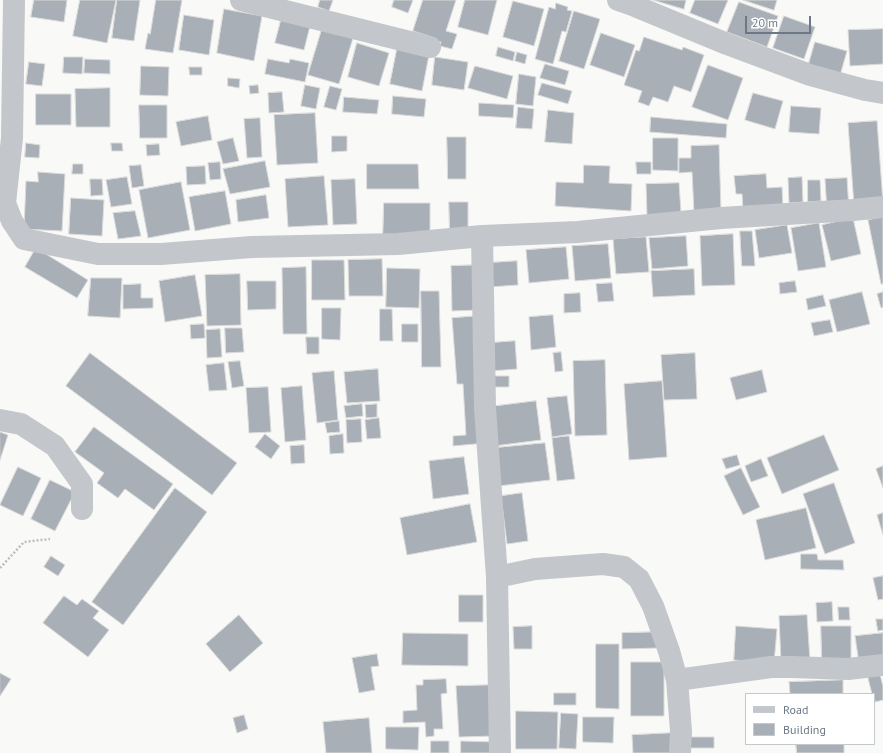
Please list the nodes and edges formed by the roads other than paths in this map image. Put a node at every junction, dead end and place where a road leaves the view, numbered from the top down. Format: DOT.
graph roads {
  1 [pos="14,0"];
  2 [pos="241,0"];
  3 [pos="618,0"];
  4 [pos="430,46"];
  5 [pos="883,93"];
  6 [pos="883,206"];
  7 [pos="482,236"];
  8 [pos="0,420"];
  9 [pos="82,508"];
  10 [pos="497,577"];
  11 [pos="883,665"];
  12 [pos="678,680"];
  13 [pos="500,753"];
  14 [pos="680,753"];
  1 -- 7 [label="street"];
  2 -- 4 [label="street"];
  3 -- 5 [label="street"];
  6 -- 7 [label="street"];
  7 -- 10 [label="street"];
  8 -- 9 [label="street"];
  10 -- 12 [label="street"];
  10 -- 13 [label="street"];
  11 -- 12 [label="street"];
  12 -- 14 [label="street"];
}
